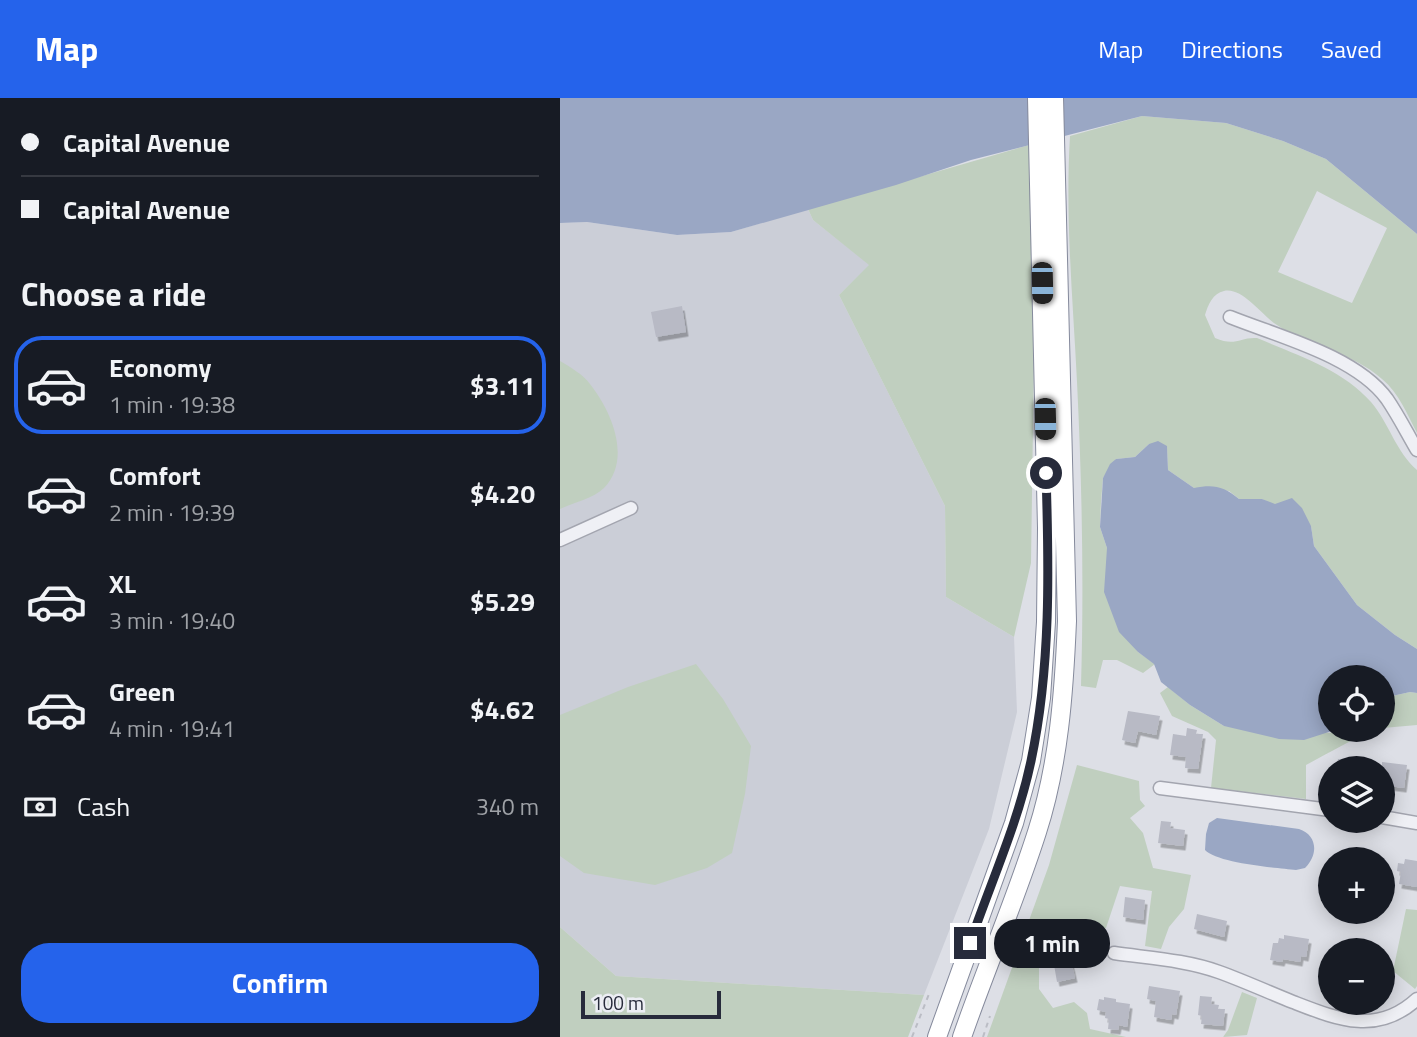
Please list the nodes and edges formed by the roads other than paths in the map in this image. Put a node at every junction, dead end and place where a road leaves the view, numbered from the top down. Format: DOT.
graph roads {
  1 [pos="1037,98"];
  2 [pos="1054,98"];
  3 [pos="1047,164"];
  4 [pos="1230,317"];
  5 [pos="1417,450"];
  6 [pos="631,508"];
  7 [pos="560,540"];
  8 [pos="1160,788"];
  9 [pos="1318,808"];
  10 [pos="1395,819"];
  11 [pos="1417,823"];
  12 [pos="1114,953"];
  13 [pos="1417,999"];
  14 [pos="937,1037"];
  15 [pos="962,1037"];
  1 -- 3 [label="highway"];
  2 -- 3 [label="highway"];
  3 -- 14 [label="highway"];
  3 -- 15 [label="highway"];
  4 -- 5 [label="street"];
  6 -- 7 [label="street"];
  8 -- 9 [label="street"];
  10 -- 11 [label="street"];
  12 -- 13 [label="street"];
}
